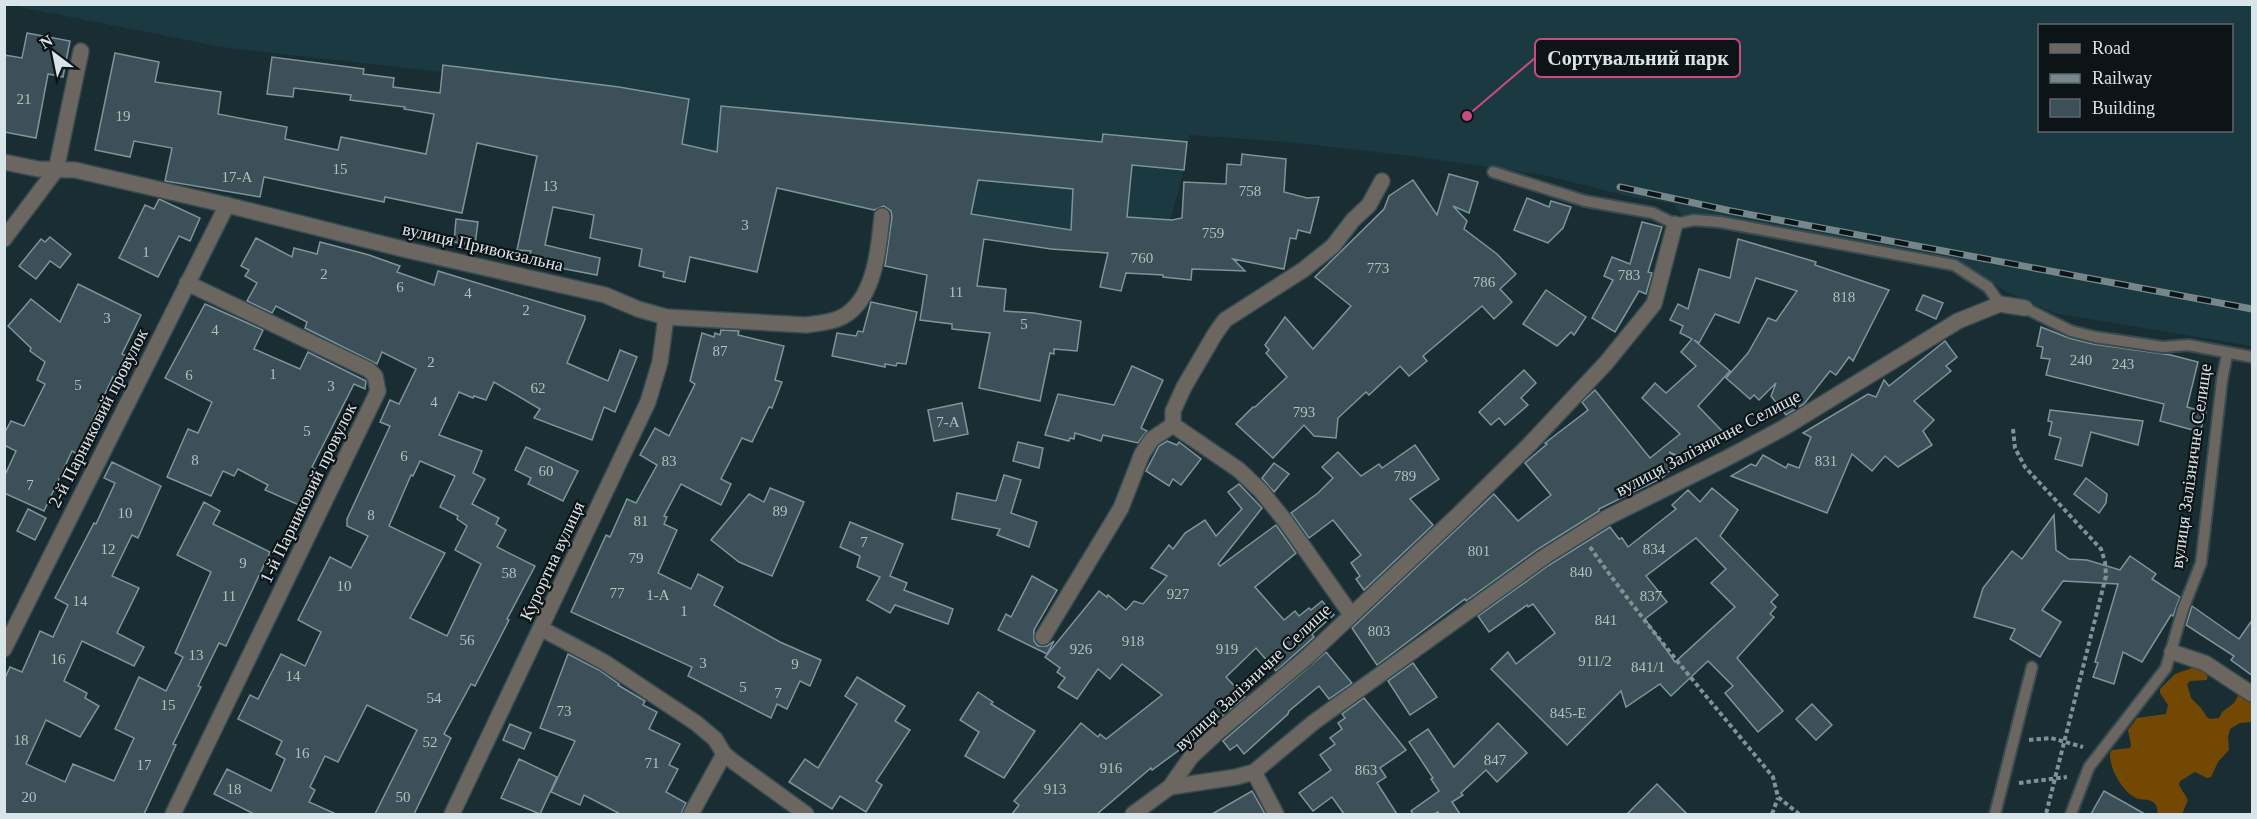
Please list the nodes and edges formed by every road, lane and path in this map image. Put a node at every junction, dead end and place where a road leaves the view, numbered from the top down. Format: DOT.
graph roads {
  1 [pos="81,51"];
  2 [pos="4,162"];
  3 [pos="56,170"];
  4 [pos="1493,172"];
  5 [pos="1382,181"];
  6 [pos="227,205"];
  7 [pos="882,216"];
  8 [pos="1675,224"];
  9 [pos="4,239"];
  10 [pos="187,283"];
  11 [pos="2000,304"];
  12 [pos="2025,308"];
  13 [pos="666,317"];
  14 [pos="2227,354"];
  15 [pos="2253,357"];
  16 [pos="1173,425"];
  17 [pos="2013,429"];
  18 [pos="1581,534"];
  19 [pos="1350,614"];
  20 [pos="542,629"];
  21 [pos="1043,637"];
  22 [pos="4,649"];
  23 [pos="2172,652"];
  24 [pos="2032,667"];
  25 [pos="2253,694"];
  26 [pos="2013,740"];
  27 [pos="2063,740"];
  28 [pos="2107,744"];
  29 [pos="724,754"];
  30 [pos="2089,767"];
  31 [pos="1254,772"];
  32 [pos="2054,779"];
  33 [pos="1170,787"];
  34 [pos="1778,797"];
  35 [pos="1999,798"];
  36 [pos="173,814"];
  37 [pos="452,814"];
  38 [pos="691,814"];
  39 [pos="806,814"];
  40 [pos="1133,814"];
  41 [pos="1276,814"];
  42 [pos="1772,814"];
  43 [pos="1799,814"];
  44 [pos="1995,814"];
  45 [pos="2046,814"];
  46 [pos="2071,814"];
  1 -- 3 [label="street"];
  2 -- 3 [label="street, вулиця Привокзальна"];
  3 -- 6 [label="street, вулиця Привокзальна"];
  3 -- 9 [label="street"];
  4 -- 8 [label="lane"];
  5 -- 16 [label="street"];
  6 -- 10 [label="street, 2-й Парниковий провулок"];
  6 -- 13 [label="street, вулиця Привокзальна"];
  7 -- 13 [label="street, вулиця Привокзальна"];
  8 -- 11 [label="lane"];
  8 -- 19 [label="street, вулиця Залізничне Селище"];
  10 -- 22 [label="street, 2-й Парниковий провулок"];
  10 -- 36 [label="street, 1-й Парниковий провулок"];
  11 -- 12 [label="street, вулиця Залізничне Селище"];
  11 -- 18 [label="street, вулиця Залізничне Селище"];
  12 -- 14 [label="lane, вулиця Залізничне Селище"];
  13 -- 20 [label="street, Курортна вулиця"];
  14 -- 15 [label="lane, вулиця Залізничне Селище"];
  14 -- 23 [label="lane, вулиця Залізничне Селище"];
  16 -- 19 [label="street, вулиця Залізничне Селище"];
  16 -- 21 [label="street"];
  17 -- 27 [label="path"];
  18 -- 31 [label="street, вулиця Залізничне Селище"];
  18 -- 34 [label="path"];
  19 -- 33 [label="street, вулиця Залізничне Селище"];
  20 -- 29 [label="street"];
  20 -- 37 [label="street, Курортна вулиця"];
  23 -- 25 [label="street"];
  23 -- 28 [label="lane, вулиця Залізничне Селище"];
  24 -- 26 [label="lane"];
  26 -- 27 [label="path"];
  26 -- 35 [label="lane"];
  27 -- 28 [label="path"];
  27 -- 32 [label="path"];
  28 -- 30 [label="lane, вулиця Залізничне Селище"];
  29 -- 38 [label="street"];
  29 -- 39 [label="street"];
  30 -- 32 [label="path"];
  30 -- 46 [label="lane, вулиця Залізничне Селище"];
  31 -- 33 [label="street, вулиця Залізничне Селище"];
  31 -- 41 [label="street"];
  32 -- 35 [label="path"];
  32 -- 45 [label="path"];
  33 -- 40 [label="street"];
  34 -- 42 [label="path"];
  34 -- 43 [label="path"];
  35 -- 44 [label="lane"];
}
